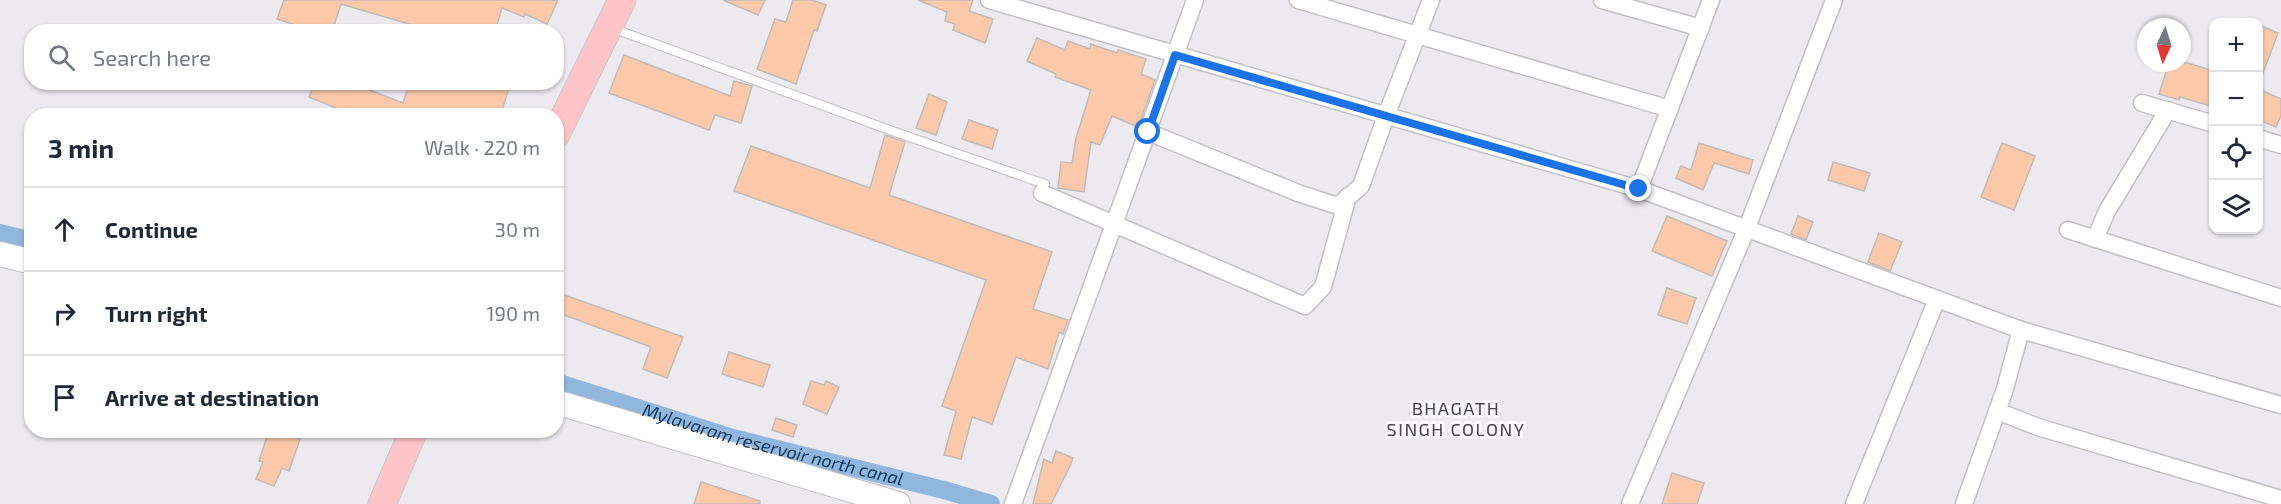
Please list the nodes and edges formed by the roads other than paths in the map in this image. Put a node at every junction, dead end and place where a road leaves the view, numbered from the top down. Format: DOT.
graph roads {
  1 [pos="622,0"];
  2 [pos="989,0"];
  3 [pos="1195,0"];
  4 [pos="1298,0"];
  5 [pos="1431,0"];
  6 [pos="1602,0"];
  7 [pos="1711,0"];
  8 [pos="1834,0"];
  9 [pos="609,27"];
  10 [pos="1701,28"];
  11 [pos="1417,36"];
  12 [pos="1175,55"];
  13 [pos="2142,103"];
  14 [pos="1670,109"];
  15 [pos="2168,110"];
  16 [pos="1386,116"];
  17 [pos="564,118"];
  18 [pos="2209,122"];
  19 [pos="1148,132"];
  20 [pos="2263,139"];
  21 [pos="2281,145"];
  22 [pos="1043,188"];
  23 [pos="1639,189"];
  24 [pos="1348,196"];
  25 [pos="1115,226"];
  26 [pos="1747,228"];
  27 [pos="2067,230"];
  28 [pos="2095,239"];
  29 [pos="0,254"];
  30 [pos="24,260"];
  31 [pos="2281,298"];
  32 [pos="1937,299"];
  33 [pos="2021,330"];
  34 [pos="564,404"];
  35 [pos="2281,405"];
  36 [pos="1997,411"];
  37 [pos="411,438"];
  38 [pos="2281,500"];
  39 [pos="382,504"];
  40 [pos="898,504"];
  41 [pos="1013,504"];
  42 [pos="1630,504"];
  43 [pos="1854,504"];
  44 [pos="1964,504"];
  1 -- 9 [label="main road"];
  2 -- 12 [label="street"];
  3 -- 12 [label="street"];
  4 -- 11 [label="street"];
  5 -- 11 [label="street"];
  6 -- 10 [label="street"];
  7 -- 10 [label="street"];
  8 -- 26 [label="street"];
  9 -- 17 [label="main road"];
  9 -- 22 [label="lane"];
  10 -- 14 [label="street"];
  11 -- 14 [label="street"];
  11 -- 16 [label="street"];
  12 -- 16 [label="street"];
  12 -- 19 [label="street"];
  13 -- 15 [label="street"];
  14 -- 23 [label="street"];
  15 -- 18 [label="street"];
  15 -- 28 [label="street"];
  16 -- 23 [label="street"];
  16 -- 24 [label="street"];
  19 -- 24 [label="street"];
  19 -- 25 [label="street"];
  20 -- 21 [label="street"];
  22 -- 25 [label="street"];
  23 -- 26 [label="street"];
  24 -- 25 [label="street"];
  25 -- 41 [label="street"];
  26 -- 32 [label="street"];
  26 -- 42 [label="street"];
  27 -- 28 [label="street"];
  28 -- 31 [label="street"];
  29 -- 30 [label="main road"];
  32 -- 33 [label="street"];
  32 -- 43 [label="street"];
  33 -- 35 [label="street"];
  33 -- 36 [label="street"];
  34 -- 40 [label="main road"];
  36 -- 38 [label="street"];
  36 -- 44 [label="street"];
  37 -- 39 [label="main road"];
}
